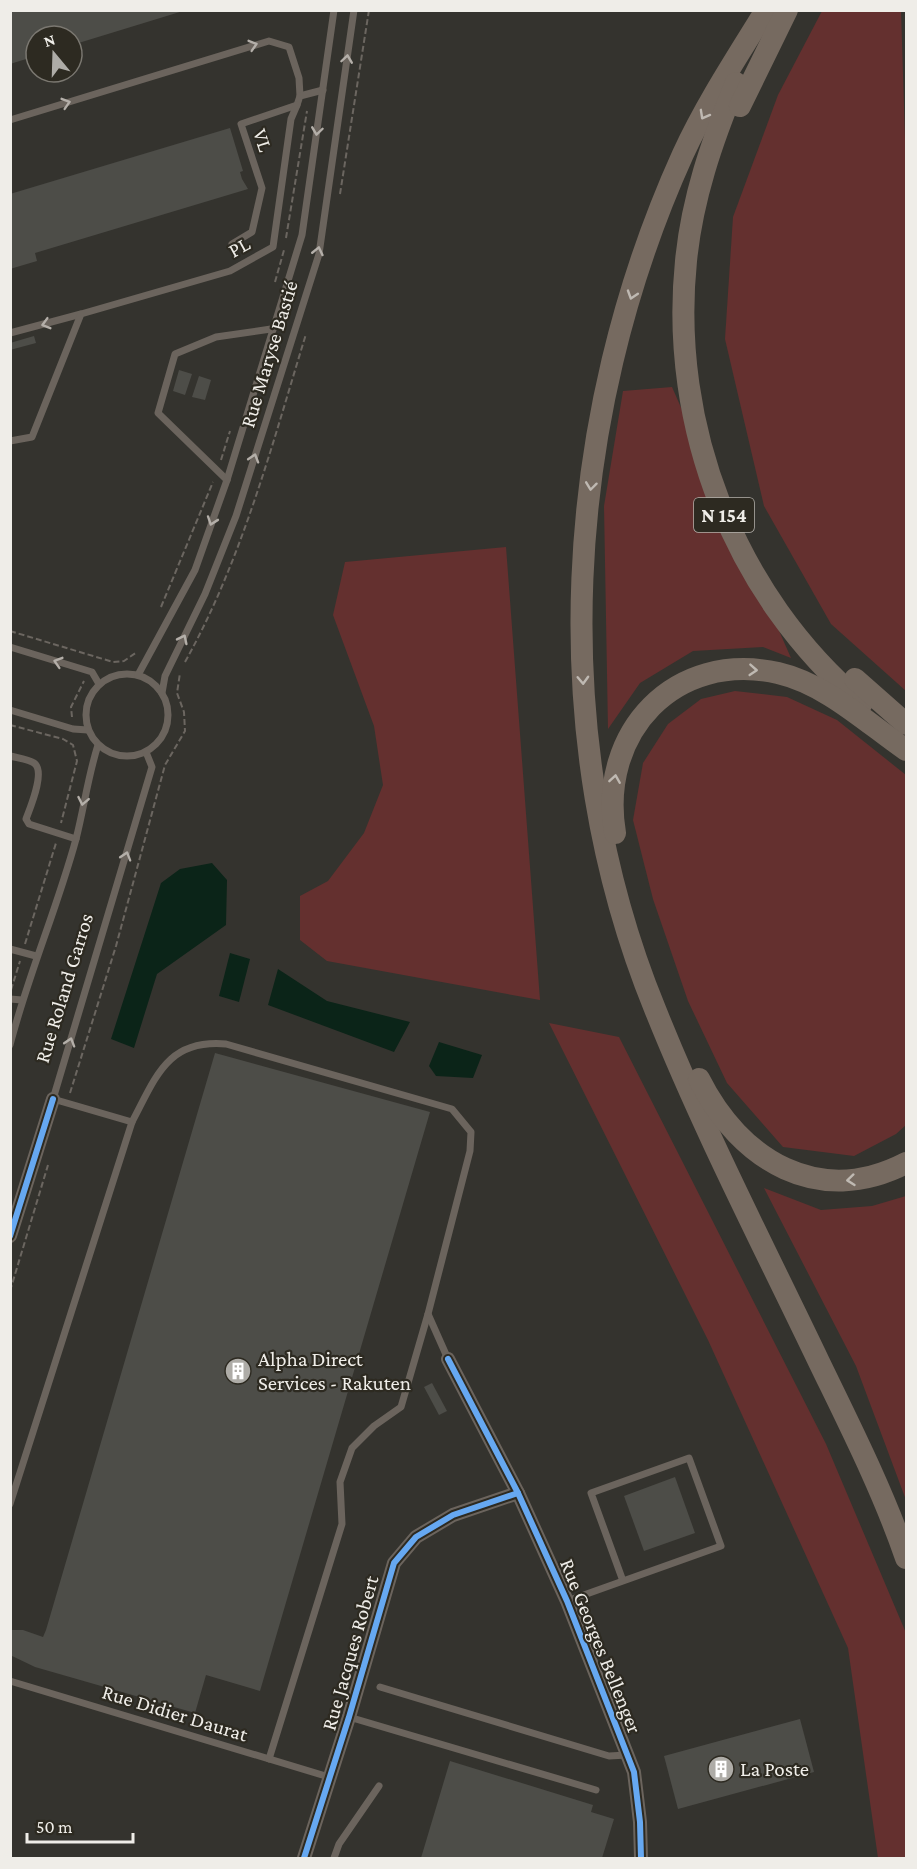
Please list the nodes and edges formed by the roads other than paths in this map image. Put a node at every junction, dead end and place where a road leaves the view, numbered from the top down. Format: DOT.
graph roads {
  1 [pos="334,10"];
  2 [pos="354,10"];
  3 [pos="767,10"];
  4 [pos="787,10"];
  5 [pos="323,90"];
  6 [pos="300,96"];
  7 [pos="297,105"];
  8 [pos="10,120"];
  9 [pos="232,244"];
  10 [pos="81,314"];
  11 [pos="271,329"];
  12 [pos="10,333"];
  13 [pos="10,441"];
  14 [pos="227,480"];
  15 [pos="10,647"];
  16 [pos="138,675"];
  17 [pos="99,684"];
  18 [pos="162,693"];
  19 [pos="10,710"];
  20 [pos="906,724"];
  21 [pos="88,730"];
  22 [pos="906,741"];
  23 [pos="98,745"];
  24 [pos="906,750"];
  25 [pos="146,752"];
  26 [pos="10,756"];
  27 [pos="76,839"];
  28 [pos="10,949"];
  29 [pos="36,956"];
  30 [pos="10,999"];
  31 [pos="22,1000"];
  32 [pos="10,1045"];
  33 [pos="60,1101"];
  34 [pos="132,1122"];
  35 [pos="906,1163"];
  36 [pos="10,1236"];
  37 [pos="428,1314"];
  38 [pos="448,1359"];
  39 [pos="518,1493"];
  40 [pos="10,1504"];
  41 [pos="906,1558"];
  42 [pos="623,1581"];
  43 [pos="567,1601"];
  44 [pos="10,1681"];
  45 [pos="380,1687"];
  46 [pos="349,1717"];
  47 [pos="627,1755"];
  48 [pos="269,1759"];
  49 [pos="329,1777"];
  50 [pos="379,1786"];
  51 [pos="596,1790"];
  52 [pos="304,1858"];
  53 [pos="334,1858"];
  54 [pos="641,1858"];
  1 -- 5 [label="lane, Rue Maryse Bastié"];
  18 -- 2 [label="lane, Rue Maryse Bastié, one-way"];
  3 -- 22 [label="highway, N 154"];
  3 -- 41 [label="highway, one-way"];
  4 -- 20 [label="highway, N 154"];
  5 -- 6 [label="lane"];
  5 -- 11 [label="lane, Rue Maryse Bastié, one-way"];
  6 -- 7 [label="lane"];
  8 -- 6 [label="lane, one-way"];
  7 -- 9 [label="lane, VL"];
  7 -- 10 [label="lane, PL"];
  10 -- 12 [label="lane, PL, one-way"];
  10 -- 13 [label="lane"];
  11 -- 14 [label="lane, Rue Maryse Bastié"];
  11 -- 14 [label="lane"];
  14 -- 16 [label="lane, Rue Maryse Bastié, one-way"];
  17 -- 15 [label="lane, one-way"];
  16 -- 17 [label="lane"];
  16 -- 18 [label="lane"];
  17 -- 21 [label="lane"];
  18 -- 25 [label="lane"];
  19 -- 21 [label="lane"];
  21 -- 23 [label="lane"];
  23 -- 25 [label="lane"];
  23 -- 27 [label="lane, Rue Roland Garros, one-way"];
  35 -- 24 [label="highway, one-way"];
  33 -- 25 [label="lane, Rue Roland Garros, one-way"];
  26 -- 27 [label="lane"];
  27 -- 29 [label="lane, Rue Roland Garros"];
  28 -- 29 [label="lane"];
  29 -- 31 [label="lane, Rue Roland Garros"];
  30 -- 31 [label="lane"];
  31 -- 32 [label="lane, Rue Roland Garros"];
  33 -- 34 [label="lane"];
  33 -- 36 [label="street, Rue Roland Garros"];
  34 -- 37 [label="lane"];
  34 -- 40 [label="lane"];
  37 -- 38 [label="lane"];
  37 -- 48 [label="lane"];
  38 -- 39 [label="street, Rue Georges Bellenger"];
  39 -- 43 [label="street, Rue Georges Bellenger"];
  39 -- 46 [label="street, Rue Jacques Robert"];
  42 -- 42 [label="lane"];
  42 -- 43 [label="lane"];
  43 -- 47 [label="street, Rue Georges Bellenger"];
  44 -- 48 [label="lane, Rue Didier Daurat"];
  45 -- 47 [label="lane"];
  46 -- 49 [label="street, Rue Jacques Robert"];
  46 -- 51 [label="lane"];
  47 -- 54 [label="street, Rue Georges Bellenger"];
  48 -- 49 [label="lane, Rue Didier Daurat"];
  49 -- 52 [label="street, Rue Jacques Robert"];
  50 -- 53 [label="lane"];
}
